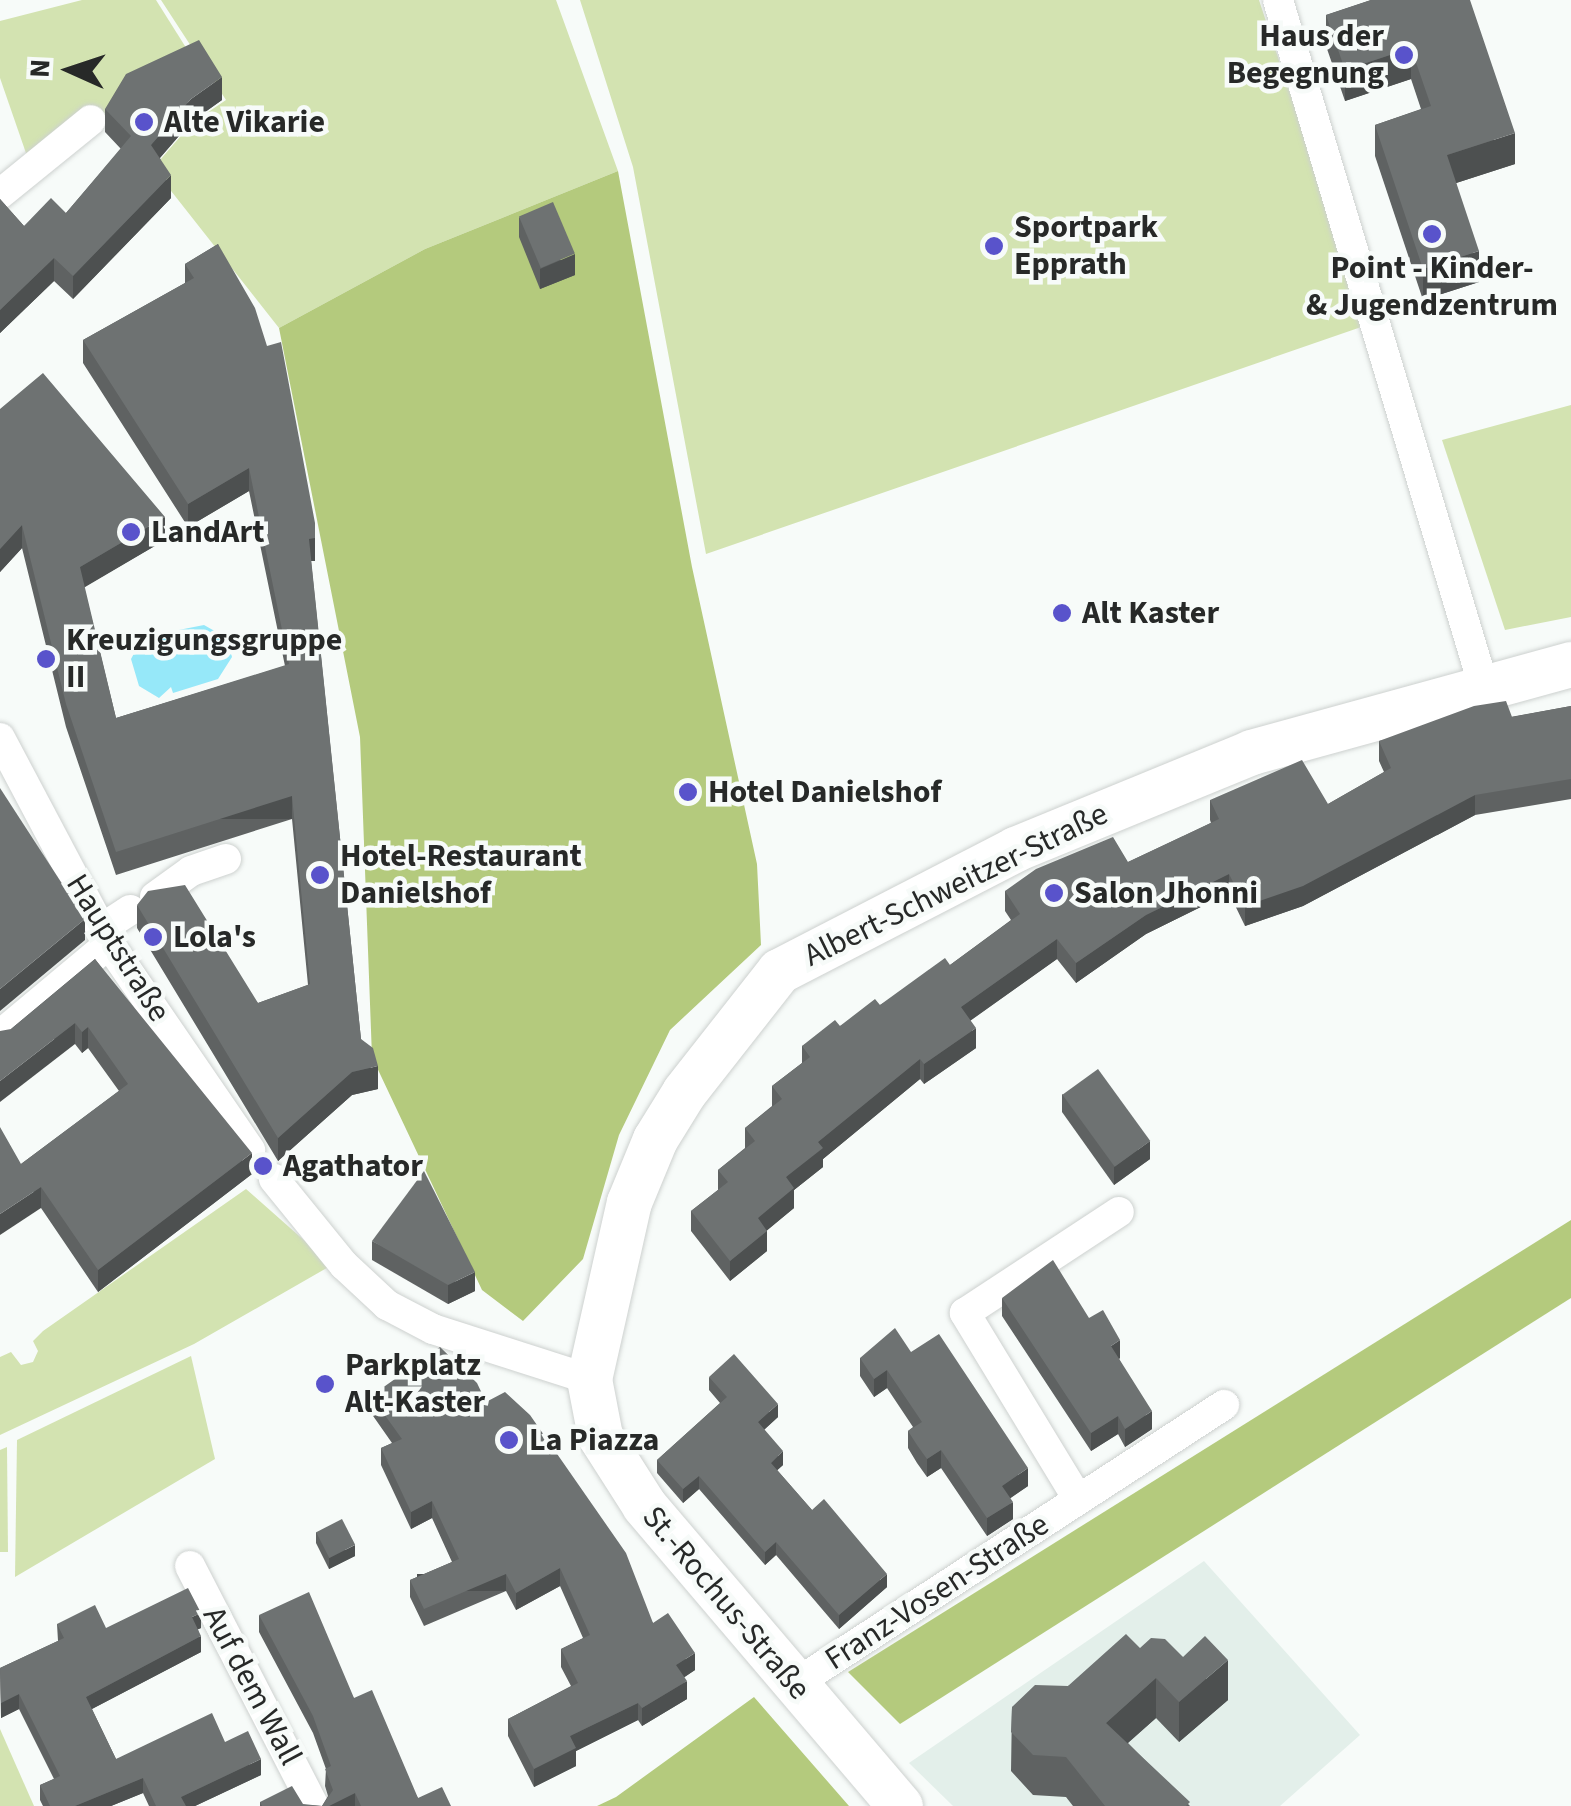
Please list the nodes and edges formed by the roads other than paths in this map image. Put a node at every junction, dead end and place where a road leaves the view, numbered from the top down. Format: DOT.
graph roads {
  1 [pos="1278,0"];
  2 [pos="91,120"];
  3 [pos="0,194"];
  4 [pos="1571,664"];
  5 [pos="1483,684"];
  6 [pos="0,738"];
  7 [pos="226,860"];
  8 [pos="105,937"];
  9 [pos="0,1035"];
  10 [pos="250,1150"];
  11 [pos="274,1180"];
  12 [pos="1119,1212"];
  13 [pos="589,1380"];
  14 [pos="1224,1405"];
  15 [pos="1078,1499"];
  16 [pos="190,1566"];
  17 [pos="795,1684"];
  18 [pos="314,1806"];
  19 [pos="900,1806"];
  1 -- 5 [label="street"];
  2 -- 3 [label="street"];
  4 -- 5 [label="street, Albert-Schweitzer-Straße"];
  5 -- 13 [label="street, Albert-Schweitzer-Straße"];
  6 -- 8 [label="street, Hauptstraße"];
  7 -- 8 [label="street"];
  8 -- 9 [label="street"];
  8 -- 10 [label="street, Hauptstraße"];
  11 -- 13 [label="street"];
  12 -- 15 [label="street, Franz-Vosen-Straße"];
  13 -- 17 [label="street, St.-Rochus-Straße"];
  14 -- 15 [label="street, Franz-Vosen-Straße"];
  15 -- 17 [label="street, Franz-Vosen-Straße"];
  16 -- 18 [label="street, Auf dem Wall"];
  17 -- 19 [label="street, St.-Rochus-Straße"];
}
